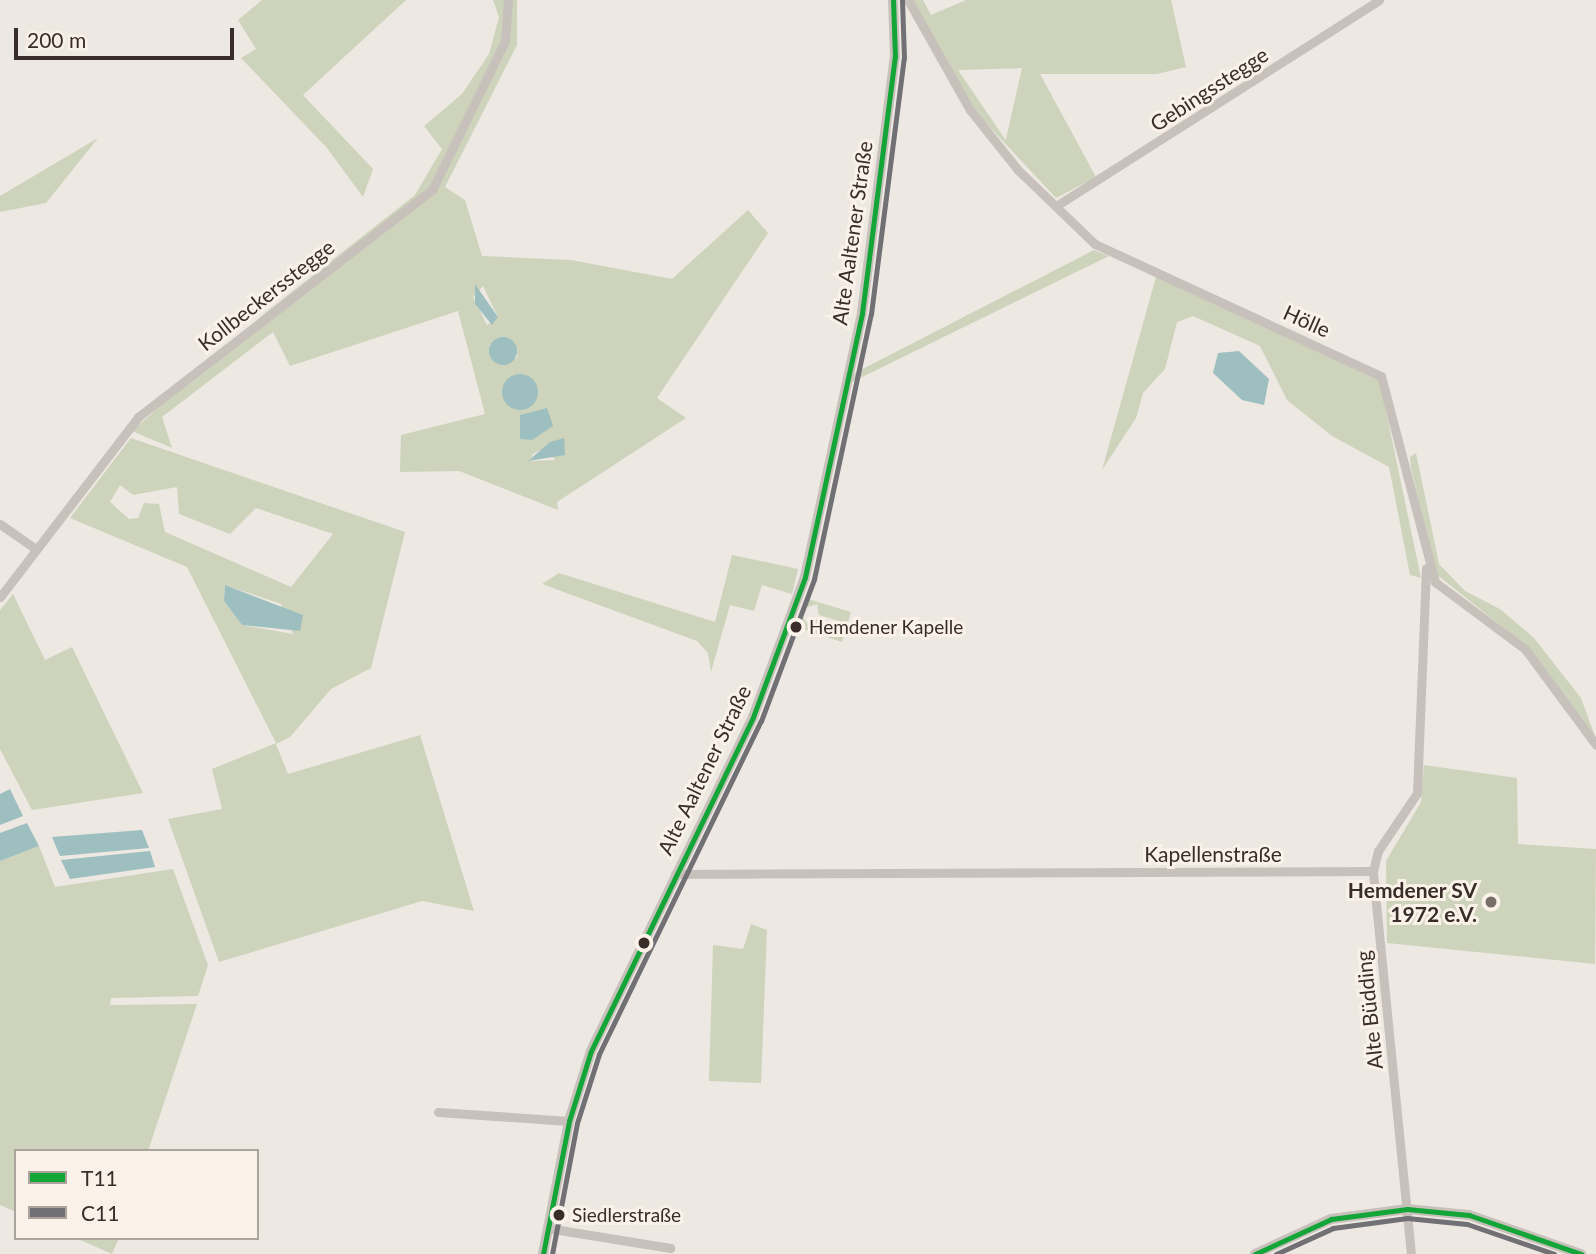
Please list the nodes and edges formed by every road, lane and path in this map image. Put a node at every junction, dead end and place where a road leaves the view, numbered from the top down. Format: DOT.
graph roads {
  1 [pos="508,0"];
  2 [pos="893,0"];
  3 [pos="908,0"];
  4 [pos="1379,0"];
  5 [pos="1056,206"];
  6 [pos="0,524"];
  7 [pos="36,549"];
  8 [pos="1426,566"];
  9 [pos="0,597"];
  10 [pos="1596,744"];
  11 [pos="1373,871"];
  12 [pos="675,874"];
  13 [pos="438,1112"];
  14 [pos="569,1121"];
  15 [pos="1407,1209"];
  16 [pos="547,1228"];
  17 [pos="670,1248"];
  18 [pos="543,1254"];
  19 [pos="1255,1254"];
  20 [pos="1411,1254"];
  21 [pos="1581,1254"];
  1 -- 7 [label="street, Kollbeckersstegge"];
  2 -- 12 [label="street, Alte Aaltener Straße"];
  3 -- 5 [label="street, Hölle"];
  4 -- 5 [label="street, Gebingsstegge"];
  5 -- 8 [label="street, Hölle"];
  6 -- 7 [label="street"];
  7 -- 9 [label="street, Kollbeckersstegge"];
  8 -- 10 [label="street, Hölle"];
  8 -- 11 [label="street, Alte Büdding"];
  11 -- 12 [label="street, Kapellenstraße"];
  11 -- 15 [label="street, Alte Büdding"];
  12 -- 14 [label="street, Alte Aaltener Straße"];
  13 -- 14 [label="street"];
  14 -- 16 [label="street, Alte Aaltener Straße"];
  15 -- 19 [label="street"];
  15 -- 20 [label="street, Alte Büdding"];
  15 -- 21 [label="street"];
  16 -- 17 [label="street"];
  16 -- 18 [label="street, Alte Aaltener Straße"];
}
